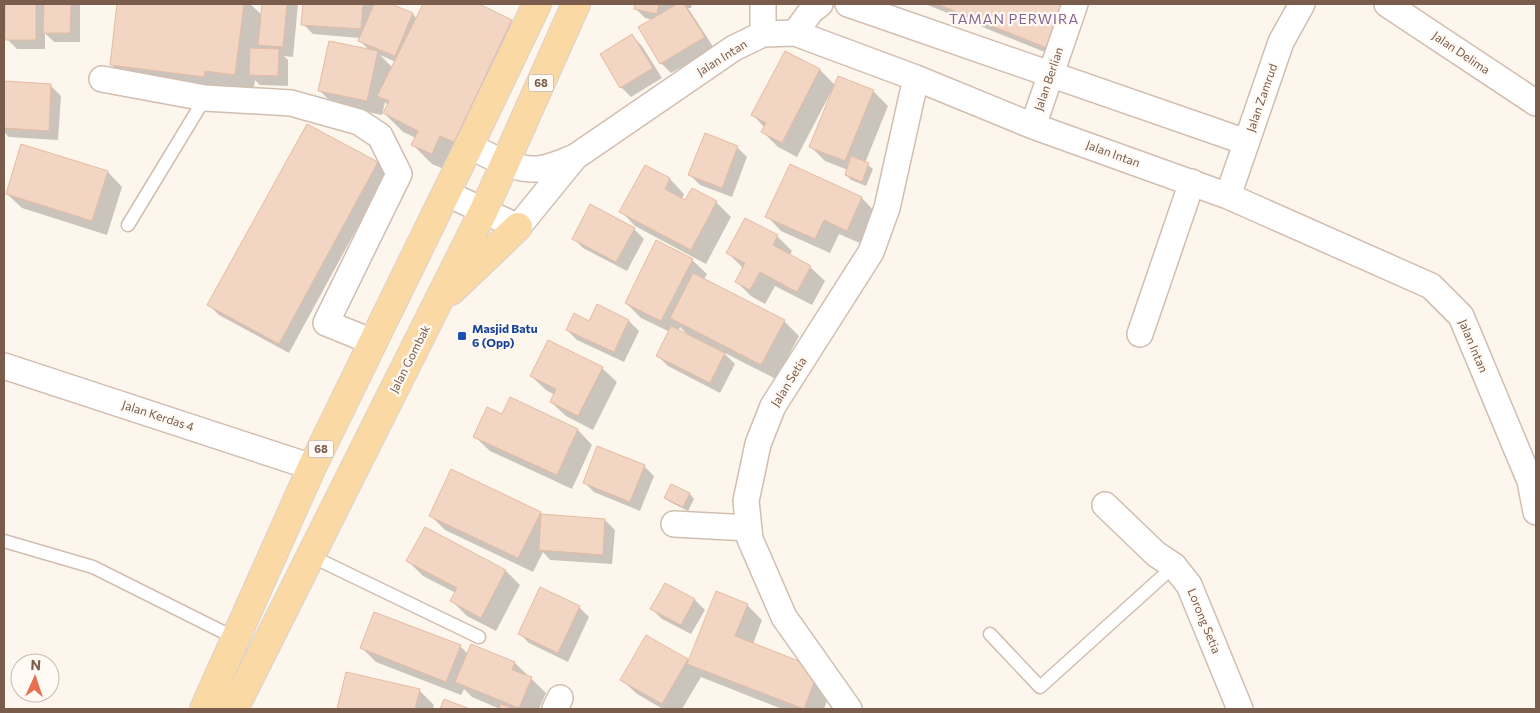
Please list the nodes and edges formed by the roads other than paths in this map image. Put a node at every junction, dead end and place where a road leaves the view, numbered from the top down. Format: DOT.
graph roads {
  1 [pos="537,4"];
  2 [pos="576,4"];
  3 [pos="763,4"];
  4 [pos="820,4"];
  5 [pos="848,4"];
  6 [pos="1075,4"];
  7 [pos="1302,4"];
  8 [pos="1387,4"];
  9 [pos="795,33"];
  10 [pos="763,34"];
  11 [pos="1050,75"];
  12 [pos="916,78"];
  13 [pos="102,79"];
  14 [pos="205,98"];
  15 [pos="1536,103"];
  16 [pos="1033,126"];
  17 [pos="1246,142"];
  18 [pos="470,146"];
  19 [pos="575,158"];
  20 [pos="506,163"];
  21 [pos="1192,182"];
  22 [pos="446,193"];
  23 [pos="1228,196"];
  24 [pos="484,210"];
  25 [pos="128,225"];
  26 [pos="518,226"];
  27 [pos="437,304"];
  28 [pos="1140,334"];
  29 [pos="373,342"];
  30 [pos="4,366"];
  31 [pos="312,467"];
  32 [pos="1105,505"];
  33 [pos="1536,512"];
  34 [pos="674,524"];
  35 [pos="749,528"];
  36 [pos="4,541"];
  37 [pos="310,556"];
  38 [pos="1174,566"];
  39 [pos="990,634"];
  40 [pos="479,637"];
  41 [pos="235,638"];
  42 [pos="204,709"];
  43 [pos="234,709"];
  44 [pos="849,709"];
  45 [pos="1240,709"];
  1 -- 18 [label="main road, 68"];
  2 -- 20 [label="main road, Jalan Gombak / 68"];
  3 -- 10 [label="street"];
  4 -- 9 [label="street"];
  5 -- 11 [label="street"];
  6 -- 11 [label="street, Jalan Berlian"];
  7 -- 17 [label="street, Jalan Zamrud"];
  8 -- 15 [label="street, Jalan Delima"];
  9 -- 10 [label="street, Jalan Intan"];
  9 -- 12 [label="street, Jalan Intan"];
  10 -- 19 [label="street, Jalan Intan"];
  11 -- 16 [label="street, Jalan Berlian"];
  11 -- 17 [label="street"];
  12 -- 16 [label="street, Jalan Intan"];
  12 -- 35 [label="street, Jalan Setia"];
  13 -- 14 [label="street"];
  14 -- 25 [label="lane"];
  14 -- 29 [label="street"];
  16 -- 21 [label="street, Jalan Intan"];
  17 -- 23 [label="street, Jalan Zamrud"];
  18 -- 20 [label="street, Jalan Intan"];
  18 -- 22 [label="main road, 68"];
  19 -- 20 [label="street, Jalan Intan"];
  19 -- 26 [label="street, Jalan Intan"];
  20 -- 24 [label="main road, Jalan Gombak / 68"];
  21 -- 23 [label="street, Jalan Intan"];
  21 -- 28 [label="street"];
  22 -- 24 [label="street"];
  22 -- 29 [label="main road, 68"];
  23 -- 33 [label="street, Jalan Intan"];
  24 -- 26 [label="street"];
  24 -- 27 [label="main road, Jalan Gombak / 68"];
  26 -- 27 [label="main road"];
  27 -- 37 [label="main road, Jalan Gombak / 68"];
  29 -- 31 [label="main road, 68"];
  30 -- 31 [label="street, Jalan Kerdas 4"];
  31 -- 41 [label="main road, 68"];
  32 -- 38 [label="street, Lorong Setia"];
  34 -- 35 [label="street"];
  35 -- 44 [label="street, Jalan Setia"];
  36 -- 41 [label="lane"];
  37 -- 40 [label="lane"];
  37 -- 43 [label="main road, Jalan Gombak / 68"];
  38 -- 39 [label="lane"];
  38 -- 45 [label="street, Lorong Setia"];
  41 -- 42 [label="main road, 68"];
}
